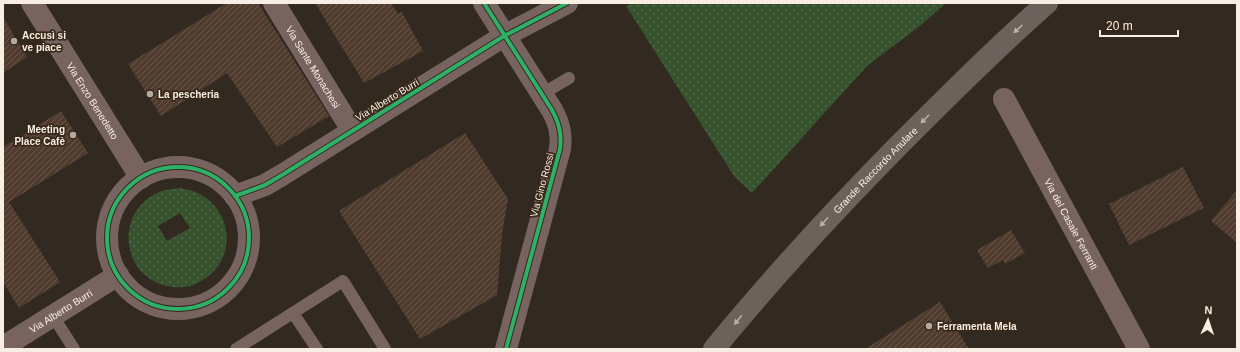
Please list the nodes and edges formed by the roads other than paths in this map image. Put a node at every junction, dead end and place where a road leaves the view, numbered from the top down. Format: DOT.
graph roads {
  1 [pos="32,3"];
  2 [pos="274,3"];
  3 [pos="484,3"];
  4 [pos="567,3"];
  5 [pos="1047,3"];
  6 [pos="504,36"];
  7 [pos="569,78"];
  8 [pos="542,94"];
  9 [pos="1004,100"];
  10 [pos="352,130"];
  11 [pos="141,178"];
  12 [pos="235,196"];
  13 [pos="118,275"];
  14 [pos="293,314"];
  15 [pos="53,316"];
  16 [pos="5,341"];
  17 [pos="74,349"];
  18 [pos="236,349"];
  19 [pos="317,349"];
  20 [pos="384,349"];
  21 [pos="506,349"];
  22 [pos="714,349"];
  23 [pos="1139,349"];
  1 -- 11 [label="street, Via Enzo Benedetto"];
  2 -- 10 [label="street, Via Sante Monachesi"];
  3 -- 6 [label="street, Via Gino Rossi"];
  4 -- 6 [label="street, Via Alberto Burri"];
  5 -- 22 [label="highway, Grande Raccordo Anulare, one-way"];
  6 -- 8 [label="street, Via Gino Rossi"];
  6 -- 10 [label="street, Via Alberto Burri"];
  7 -- 8 [label="lane"];
  8 -- 21 [label="street, Via Gino Rossi"];
  9 -- 23 [label="street, Via del Casale Ferranti"];
  10 -- 12 [label="street, Via Alberto Burri"];
  11 -- 12 [label="street"];
  11 -- 13 [label="street"];
  12 -- 13 [label="street"];
  13 -- 15 [label="street, Via Alberto Burri"];
  14 -- 18 [label="lane"];
  14 -- 19 [label="lane"];
  14 -- 20 [label="lane"];
  15 -- 16 [label="street, Via Alberto Burri"];
  15 -- 17 [label="lane"];
}
